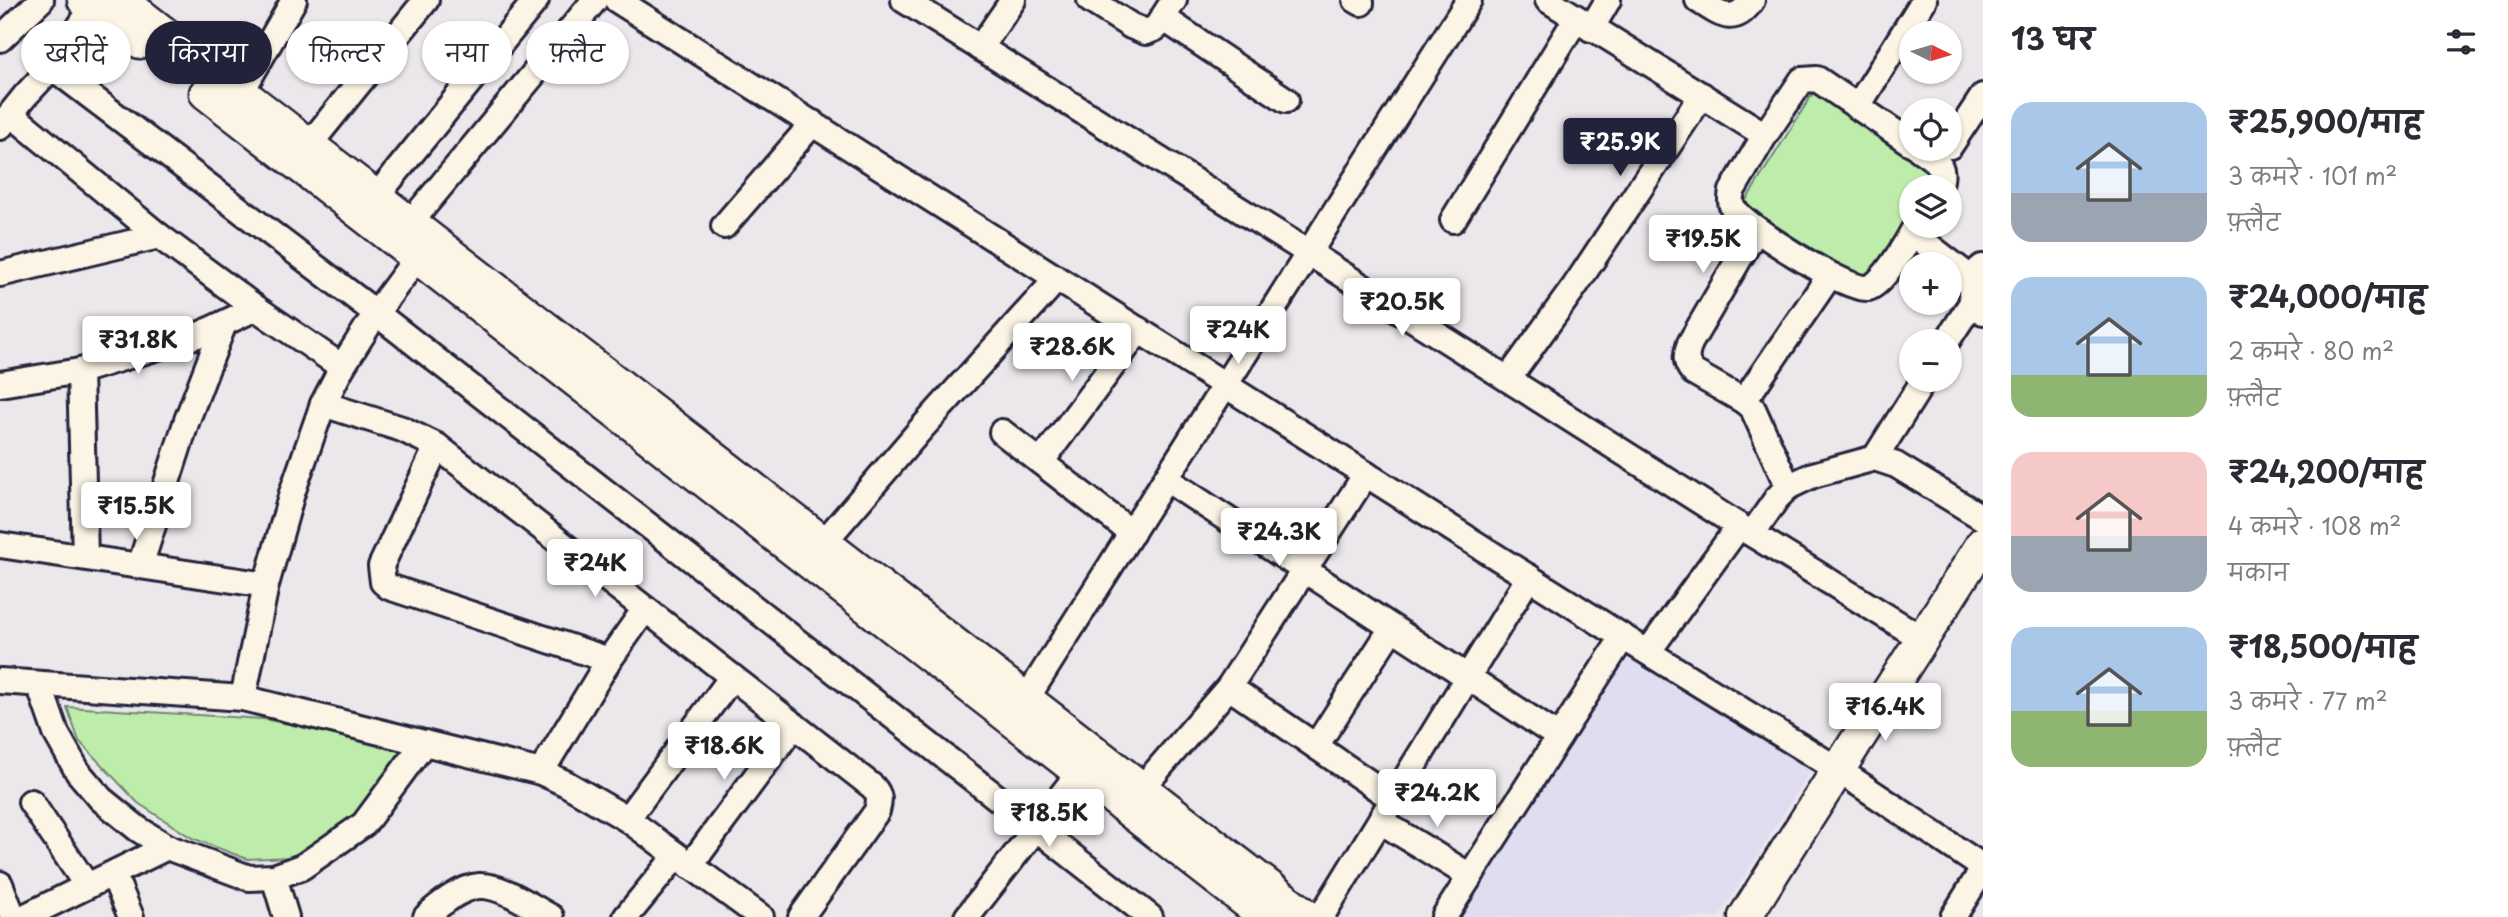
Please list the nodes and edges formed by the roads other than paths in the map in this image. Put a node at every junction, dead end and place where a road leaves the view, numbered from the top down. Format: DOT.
graph roads {
  1 [pos="41,0"];
  2 [pos="426,0"];
  3 [pos="536,0"];
  4 [pos="595,0"];
  5 [pos="617,0"];
  6 [pos="904,0"];
  7 [pos="1013,0"];
  8 [pos="1090,0"];
  9 [pos="1469,0"];
  10 [pos="1548,0"];
  11 [pos="1608,0"];
  12 [pos="1698,0"];
  13 [pos="1752,0"];
  14 [pos="1924,0"];
  15 [pos="99,2"];
  16 [pos="285,4"];
  17 [pos="1168,9"];
  18 [pos="85,21"];
  19 [pos="1583,24"];
  20 [pos="0,39"];
  21 [pos="980,48"];
  22 [pos="37,84"];
  23 [pos="74,84"];
  24 [pos="1702,95"];
  25 [pos="1983,96"];
  26 [pos="1286,100"];
  27 [pos="236,103"];
  28 [pos="1858,106"];
  29 [pos="5,121"];
  30 [pos="1962,123"];
  31 [pos="813,124"];
  32 [pos="1765,135"];
  33 [pos="1899,135"];
  34 [pos="309,145"];
  35 [pos="376,197"];
  36 [pos="1452,220"];
  37 [pos="724,226"];
  38 [pos="1756,230"];
  39 [pos="159,236"];
  40 [pos="1908,238"];
  41 [pos="1924,238"];
  42 [pos="419,240"];
  43 [pos="1309,253"];
  44 [pos="0,274"];
  45 [pos="1830,275"];
  46 [pos="1057,279"];
  47 [pos="1978,289"];
  48 [pos="256,308"];
  49 [pos="376,313"];
  50 [pos="223,326"];
  51 [pos="1954,329"];
  52 [pos="1139,330"];
  53 [pos="342,367"];
  54 [pos="80,371"];
  55 [pos="1508,379"];
  56 [pos="0,384"];
  57 [pos="1225,385"];
  58 [pos="1916,392"];
  59 [pos="1744,401"];
  60 [pos="323,404"];
  61 [pos="1002,432"];
  62 [pos="437,446"];
  63 [pos="1875,458"];
  64 [pos="1041,462"];
  65 [pos="1366,474"];
  66 [pos="1166,480"];
  67 [pos="1788,487"];
  68 [pos="1983,518"];
  69 [pos="1745,530"];
  70 [pos="1132,533"];
  71 [pos="824,542"];
  72 [pos="1983,543"];
  73 [pos="0,545"];
  74 [pos="85,557"];
  75 [pos="140,566"];
  76 [pos="1304,570"];
  77 [pos="1983,574"];
  78 [pos="1529,577"];
  79 [pos="266,585"];
  80 [pos="645,609"];
  81 [pos="1392,628"];
  82 [pos="1623,637"];
  83 [pos="1923,639"];
  84 [pos="1648,652"];
  85 [pos="609,660"];
  86 [pos="732,677"];
  87 [pos="1468,677"];
  88 [pos="0,681"];
  89 [pos="39,684"];
  90 [pos="1229,687"];
  91 [pos="243,698"];
  92 [pos="1020,710"];
  93 [pos="794,725"];
  94 [pos="1559,737"];
  95 [pos="424,743"];
  96 [pos="1316,746"];
  97 [pos="1088,762"];
  98 [pos="541,772"];
  99 [pos="1844,773"];
  100 [pos="1142,788"];
  101 [pos="1393,799"];
  102 [pos="32,802"];
  103 [pos="627,819"];
  104 [pos="1380,821"];
  105 [pos="1037,827"];
  106 [pos="167,847"];
  107 [pos="683,861"];
  108 [pos="1983,868"];
  109 [pos="113,874"];
  110 [pos="1470,876"];
  111 [pos="274,877"];
  112 [pos="0,884"];
  113 [pos="87,886"];
  114 [pos="1256,906"];
  115 [pos="13,917"];
  116 [pos="24,917"];
  117 [pos="131,917"];
  118 [pos="286,917"];
  119 [pos="426,917"];
  120 [pos="551,917"];
  121 [pos="626,917"];
  122 [pos="761,917"];
  123 [pos="801,917"];
  124 [pos="967,917"];
  125 [pos="1150,917"];
  126 [pos="1308,917"];
  127 [pos="1321,917"];
  128 [pos="1444,917"];
  129 [pos="1745,917"];
  130 [pos="1768,917"];
  131 [pos="1953,917"];
  1 -- 20 [label="street"];
  2 -- 34 [label="street"];
  3 -- 35 [label="street"];
  4 -- 42 [label="street"];
  5 -- 31 [label="street"];
  6 -- 21 [label="street"];
  7 -- 21 [label="street"];
  8 -- 17 [label="street"];
  9 -- 43 [label="street"];
  10 -- 19 [label="street"];
  11 -- 19 [label="street"];
  12 -- 13 [label="street"];
  14 -- 28 [label="street"];
  15 -- 18 [label="street"];
  15 -- 27 [label="main road"];
  16 -- 27 [label="street"];
  17 -- 26 [label="street"];
  19 -- 24 [label="street"];
  19 -- 36 [label="street"];
  21 -- 43 [label="street"];
  22 -- 29 [label="street"];
  23 -- 49 [label="street"];
  24 -- 32 [label="street"];
  24 -- 55 [label="street"];
  25 -- 30 [label="street"];
  27 -- 34 [label="main road"];
  27 -- 42 [label="main road"];
  28 -- 32 [label="street"];
  28 -- 33 [label="street"];
  29 -- 39 [label="street"];
  31 -- 37 [label="street"];
  31 -- 46 [label="street"];
  32 -- 38 [label="street"];
  34 -- 35 [label="main road"];
  35 -- 42 [label="main road"];
  38 -- 45 [label="street"];
  38 -- 59 [label="street"];
  39 -- 44 [label="street"];
  39 -- 48 [label="street"];
  40 -- 45 [label="street"];
  41 -- 47 [label="street"];
  42 -- 49 [label="street"];
  42 -- 71 [label="main road"];
  42 -- 92 [label="main road"];
  43 -- 55 [label="street"];
  43 -- 57 [label="street"];
  45 -- 59 [label="street"];
  46 -- 52 [label="street"];
  46 -- 71 [label="street"];
  47 -- 51 [label="street"];
  48 -- 50 [label="street"];
  48 -- 53 [label="street"];
  49 -- 53 [label="street"];
  49 -- 105 [label="street"];
  50 -- 54 [label="street"];
  50 -- 75 [label="street"];
  52 -- 57 [label="street"];
  52 -- 64 [label="street"];
  53 -- 60 [label="street"];
  54 -- 56 [label="street"];
  54 -- 74 [label="street"];
  55 -- 69 [label="street"];
  57 -- 65 [label="street"];
  57 -- 66 [label="street"];
  58 -- 63 [label="street"];
  59 -- 67 [label="street"];
  60 -- 62 [label="street"];
  60 -- 79 [label="street"];
  61 -- 64 [label="street"];
  62 -- 80 [label="street"];
  62 -- 85 [label="street"];
  63 -- 67 [label="street"];
  63 -- 68 [label="street"];
  64 -- 70 [label="street"];
  65 -- 76 [label="street"];
  65 -- 78 [label="street"];
  66 -- 70 [label="street"];
  66 -- 76 [label="street"];
  67 -- 69 [label="street"];
  69 -- 83 [label="street"];
  69 -- 84 [label="street"];
  70 -- 92 [label="street"];
  71 -- 92 [label="main road"];
  72 -- 83 [label="main road"];
  73 -- 74 [label="street"];
  74 -- 75 [label="street"];
  75 -- 79 [label="street"];
  76 -- 81 [label="street"];
  76 -- 90 [label="street"];
  77 -- 99 [label="main road"];
  78 -- 82 [label="street"];
  78 -- 87 [label="street"];
  79 -- 91 [label="street"];
  80 -- 85 [label="street"];
  80 -- 86 [label="street"];
  81 -- 87 [label="street"];
  81 -- 96 [label="street"];
  82 -- 84 [label="street"];
  82 -- 94 [label="street"];
  83 -- 99 [label="main road"];
  84 -- 99 [label="street"];
  85 -- 98 [label="street"];
  86 -- 93 [label="street"];
  86 -- 103 [label="street"];
  87 -- 94 [label="street"];
  87 -- 101 [label="street"];
  88 -- 89 [label="street"];
  89 -- 91 [label="street"];
  89 -- 106 [label="street"];
  90 -- 96 [label="street"];
  90 -- 100 [label="street"];
  91 -- 95 [label="street"];
  92 -- 97 [label="main road"];
  93 -- 107 [label="street"];
  93 -- 123 [label="street"];
  94 -- 110 [label="street"];
  95 -- 98 [label="street"];
  95 -- 111 [label="street"];
  96 -- 101 [label="street"];
  97 -- 100 [label="main road"];
  97 -- 105 [label="street"];
  97 -- 114 [label="main road"];
  98 -- 103 [label="street"];
  99 -- 108 [label="street"];
  99 -- 129 [label="main road"];
  99 -- 130 [label="main road"];
  100 -- 114 [label="main road"];
  101 -- 104 [label="street"];
  102 -- 113 [label="street"];
  103 -- 107 [label="street"];
  104 -- 110 [label="street"];
  104 -- 127 [label="street"];
  105 -- 124 [label="street"];
  105 -- 125 [label="street"];
  106 -- 109 [label="street"];
  106 -- 111 [label="street"];
  107 -- 121 [label="street"];
  107 -- 122 [label="street"];
  108 -- 131 [label="street"];
  109 -- 113 [label="street"];
  109 -- 117 [label="street"];
  110 -- 128 [label="street"];
  111 -- 118 [label="street"];
  112 -- 115 [label="street"];
  113 -- 116 [label="street"];
  114 -- 126 [label="main road"];
  119 -- 120 [label="street"];
}
